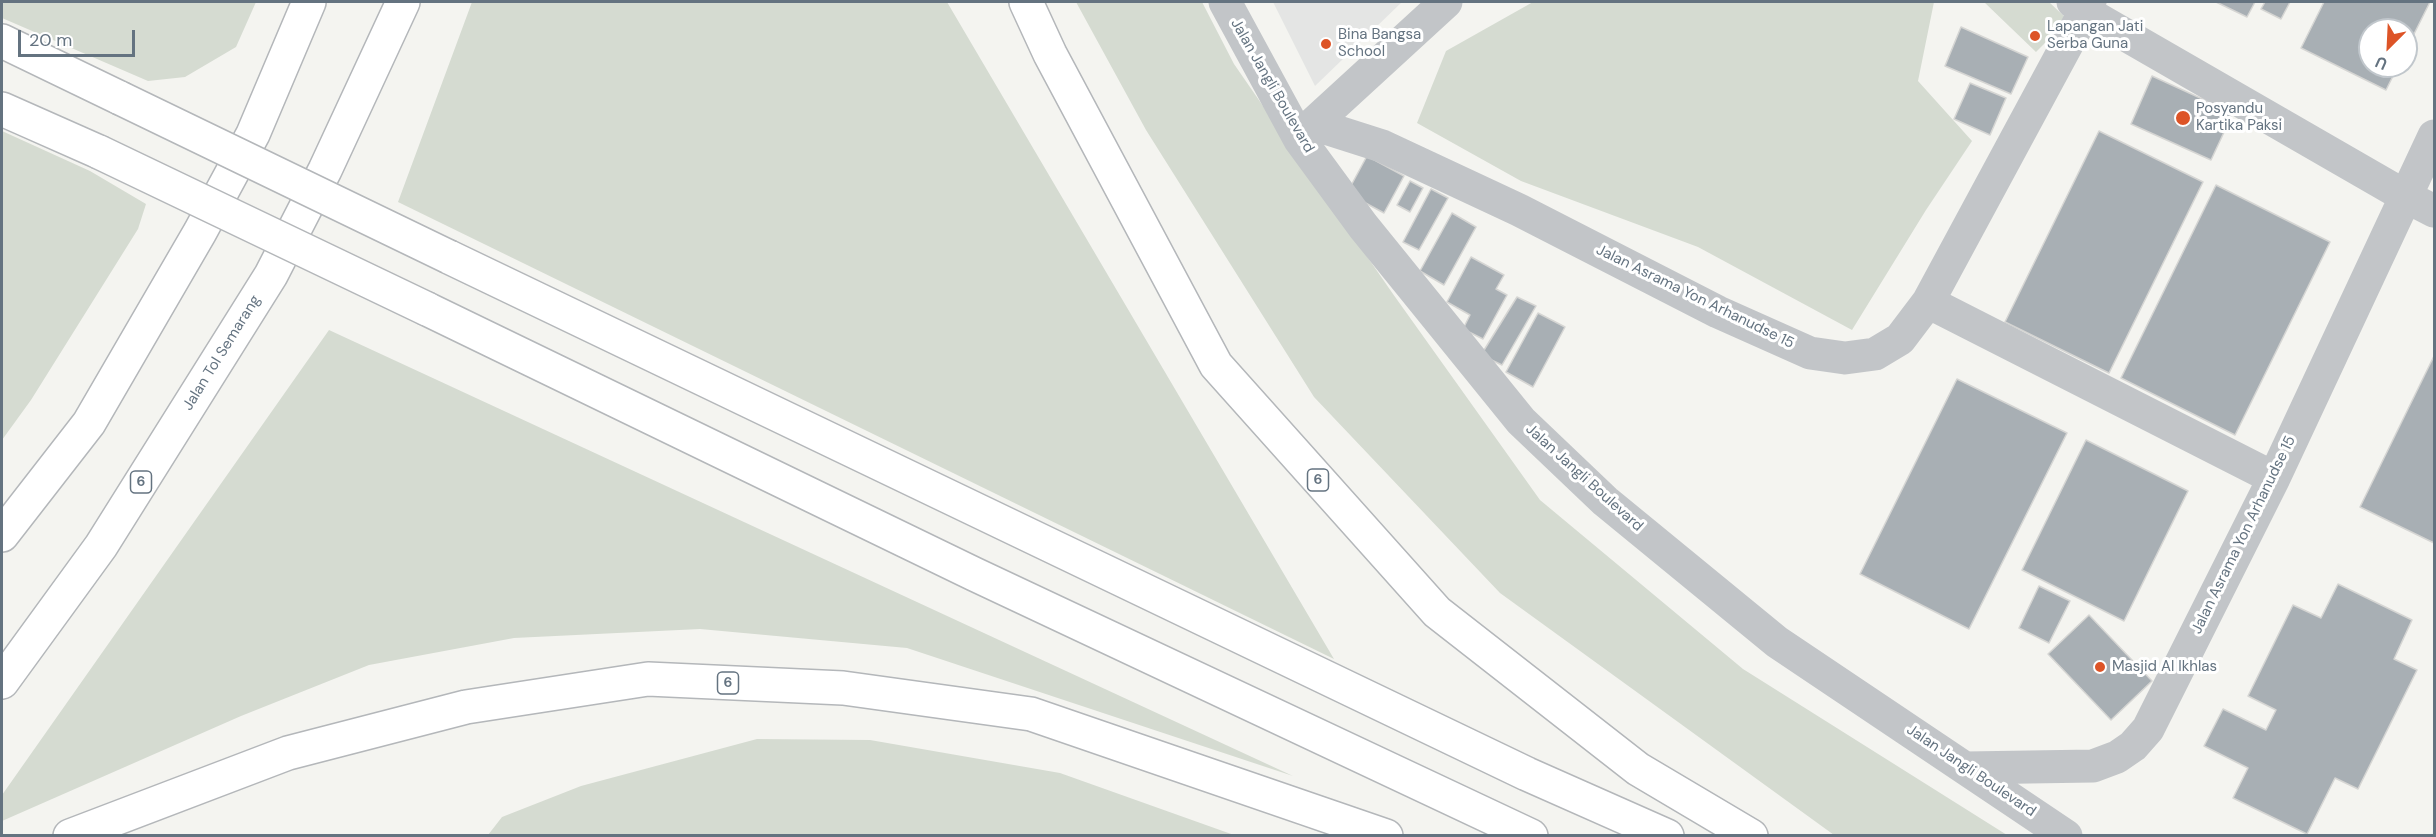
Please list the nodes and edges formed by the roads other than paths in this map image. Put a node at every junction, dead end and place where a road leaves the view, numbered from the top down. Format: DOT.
graph roads {
  1 [pos="309,2"];
  2 [pos="403,2"];
  3 [pos="1026,2"];
  4 [pos="1225,2"];
  5 [pos="1446,2"];
  6 [pos="2082,5"];
  7 [pos="2,41"];
  8 [pos="2,109"];
  9 [pos="1307,132"];
  10 [pos="2434,136"];
  11 [pos="2405,196"];
  12 [pos="2434,211"];
  13 [pos="1928,302"];
  14 [pos="2274,478"];
  15 [pos="2,535"];
  16 [pos="2,682"];
  17 [pos="1966,768"];
  18 [pos="70,836"];
  19 [pos="1386,836"];
  20 [pos="1531,836"];
  21 [pos="1667,836"];
  22 [pos="1751,836"];
  23 [pos="2066,836"];
  1 -- 15 [label="highway"];
  2 -- 16 [label="highway, Jalan Tol Semarang / 6"];
  3 -- 22 [label="highway, 6"];
  4 -- 9 [label="street, Jalan Jangli Boulevard"];
  5 -- 9 [label="street"];
  6 -- 11 [label="street, Jalan Asrama Yon Arhanudse 15"];
  6 -- 13 [label="street, Jalan Asrama Yon Arhanudse 15"];
  7 -- 21 [label="highway, bridge"];
  8 -- 20 [label="highway, bridge"];
  9 -- 13 [label="street, Jalan Asrama Yon Arhanudse 15"];
  9 -- 17 [label="street, Jalan Jangli Boulevard"];
  10 -- 11 [label="street, Jalan Asrama Yon Arhanudse 15"];
  11 -- 12 [label="street, Jalan Asrama Yon Arhanudse 15"];
  11 -- 14 [label="street, Jalan Asrama Yon Arhanudse 15"];
  13 -- 14 [label="street"];
  14 -- 17 [label="street, Jalan Asrama Yon Arhanudse 15"];
  17 -- 23 [label="street, Jalan Jangli Boulevard"];
  18 -- 19 [label="highway, 6"];
}
